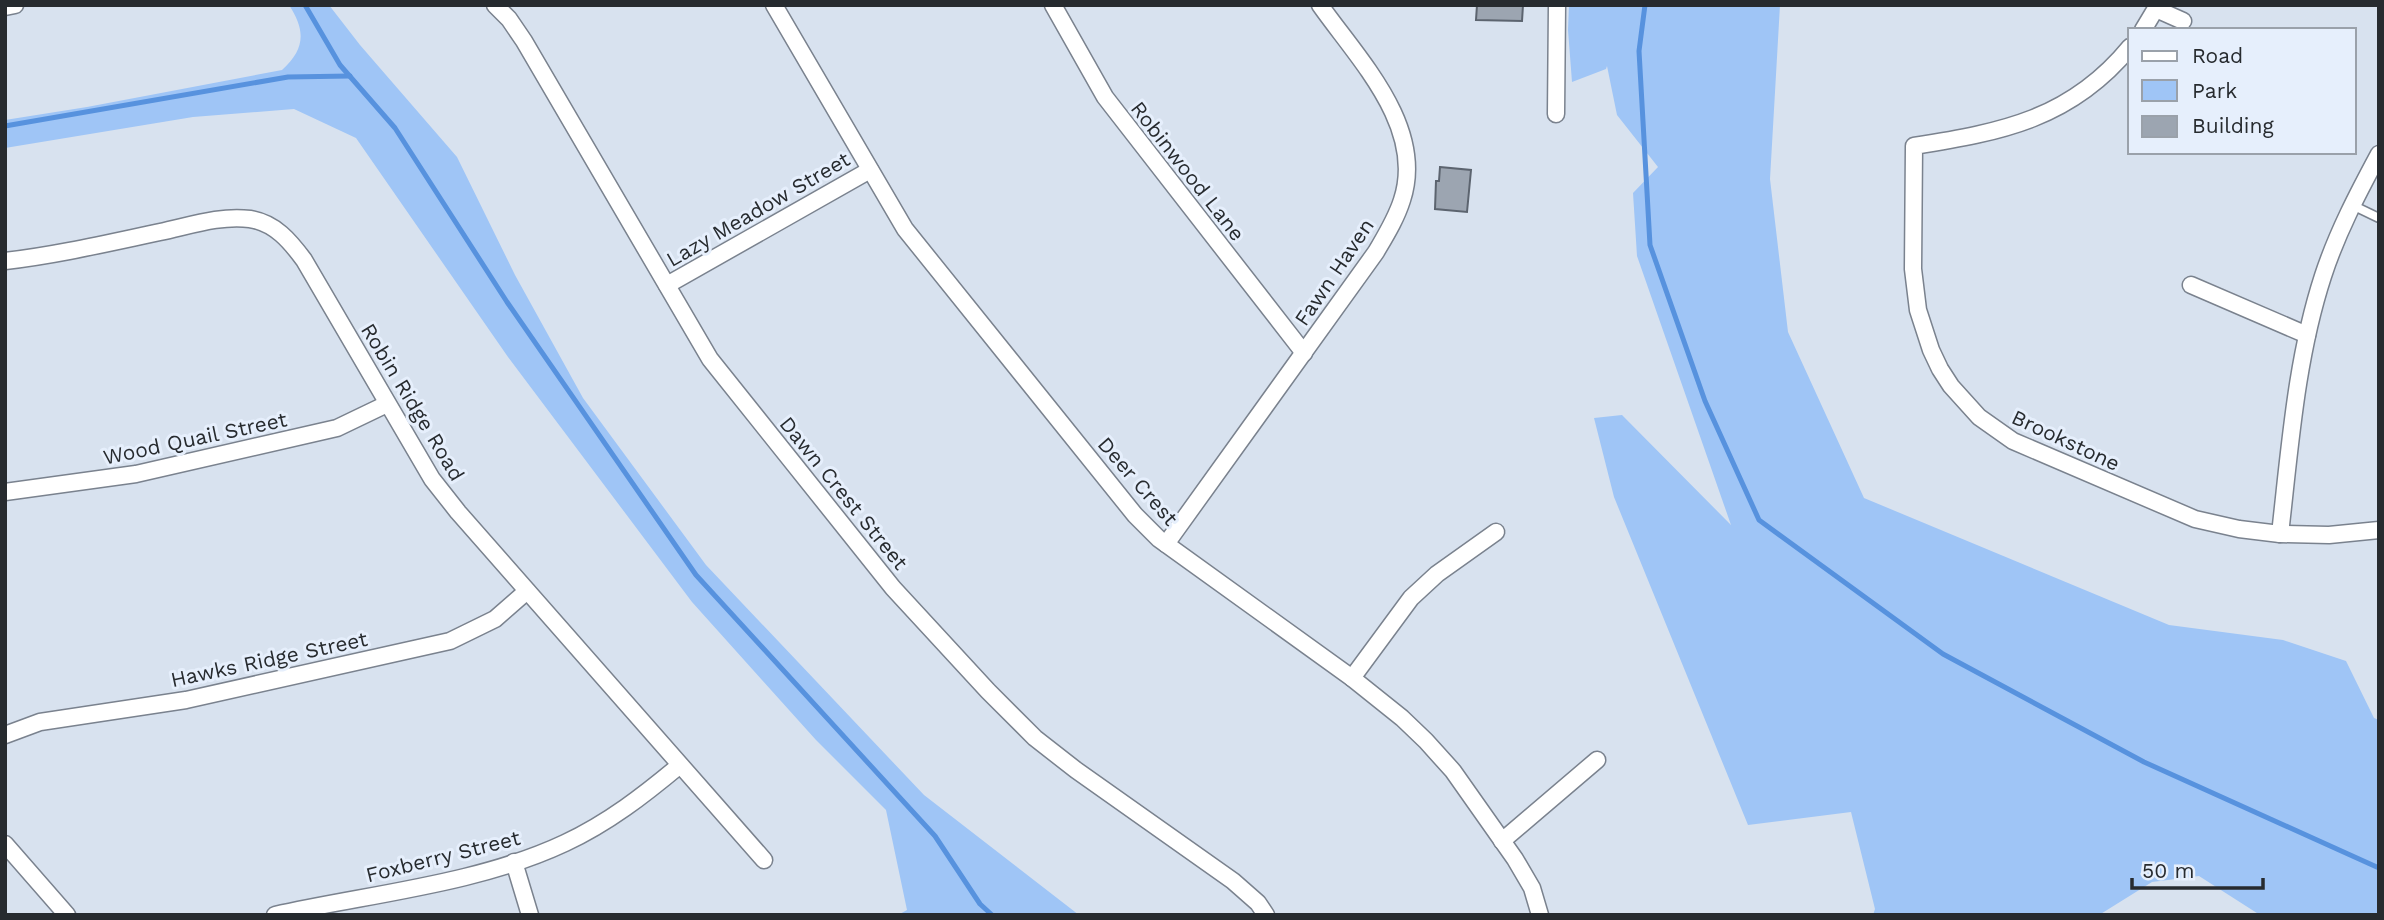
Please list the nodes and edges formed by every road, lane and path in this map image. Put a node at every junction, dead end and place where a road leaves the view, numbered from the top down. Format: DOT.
graph roads {
  1 [pos="15,5"];
  2 [pos="495,5"];
  3 [pos="774,5"];
  4 [pos="1053,5"];
  5 [pos="1320,5"];
  6 [pos="1557,5"];
  7 [pos="5,6"];
  8 [pos="2157,7"];
  9 [pos="2183,21"];
  10 [pos="2144,28"];
  11 [pos="2128,49"];
  12 [pos="1556,114"];
  13 [pos="2379,154"];
  14 [pos="870,170"];
  15 [pos="2352,205"];
  16 [pos="2379,218"];
  17 [pos="5,261"];
  18 [pos="667,285"];
  19 [pos="2191,285"];
  20 [pos="2307,335"];
  21 [pos="1304,353"];
  22 [pos="387,404"];
  23 [pos="5,492"];
  24 [pos="2379,530"];
  25 [pos="1496,532"];
  26 [pos="2280,534"];
  27 [pos="1166,544"];
  28 [pos="527,591"];
  29 [pos="1352,678"];
  30 [pos="5,734"];
  31 [pos="1597,761"];
  32 [pos="680,765"];
  33 [pos="1503,841"];
  34 [pos="5,844"];
  35 [pos="764,860"];
  36 [pos="514,862"];
  37 [pos="278,914"];
  38 [pos="67,915"];
  39 [pos="530,915"];
  40 [pos="1266,915"];
  41 [pos="1540,915"];
  1 -- 7 [label="street"];
  2 -- 18 [label="street, Dawn Crest Street"];
  3 -- 14 [label="street, Deer Crest"];
  4 -- 21 [label="street, Robinwood Lane"];
  5 -- 21 [label="street, Fawn Haven"];
  6 -- 12 [label="street"];
  8 -- 9 [label="street"];
  8 -- 10 [label="street"];
  11 -- 26 [label="street, Brookstone"];
  13 -- 15 [label="street"];
  14 -- 18 [label="street, Lazy Meadow Street"];
  14 -- 27 [label="street, Deer Crest"];
  15 -- 16 [label="lane"];
  15 -- 20 [label="street"];
  17 -- 22 [label="street, Robin Ridge Road"];
  18 -- 40 [label="street, Dawn Crest Street"];
  19 -- 20 [label="street"];
  20 -- 26 [label="street"];
  21 -- 27 [label="street, Fawn Haven"];
  22 -- 23 [label="street, Wood Quail Street"];
  22 -- 28 [label="street, Robin Ridge Road"];
  24 -- 26 [label="street, Brookstone"];
  25 -- 29 [label="street"];
  27 -- 29 [label="street, Deer Crest"];
  28 -- 30 [label="street, Hawks Ridge Street"];
  28 -- 32 [label="street, Robin Ridge Road"];
  29 -- 33 [label="street, Deer Crest"];
  31 -- 33 [label="street"];
  32 -- 35 [label="street, Robin Ridge Road"];
  32 -- 36 [label="street, Foxberry Street"];
  33 -- 41 [label="street, Deer Crest"];
  34 -- 38 [label="street"];
  36 -- 37 [label="street, Foxberry Street"];
  36 -- 39 [label="street"];
}
